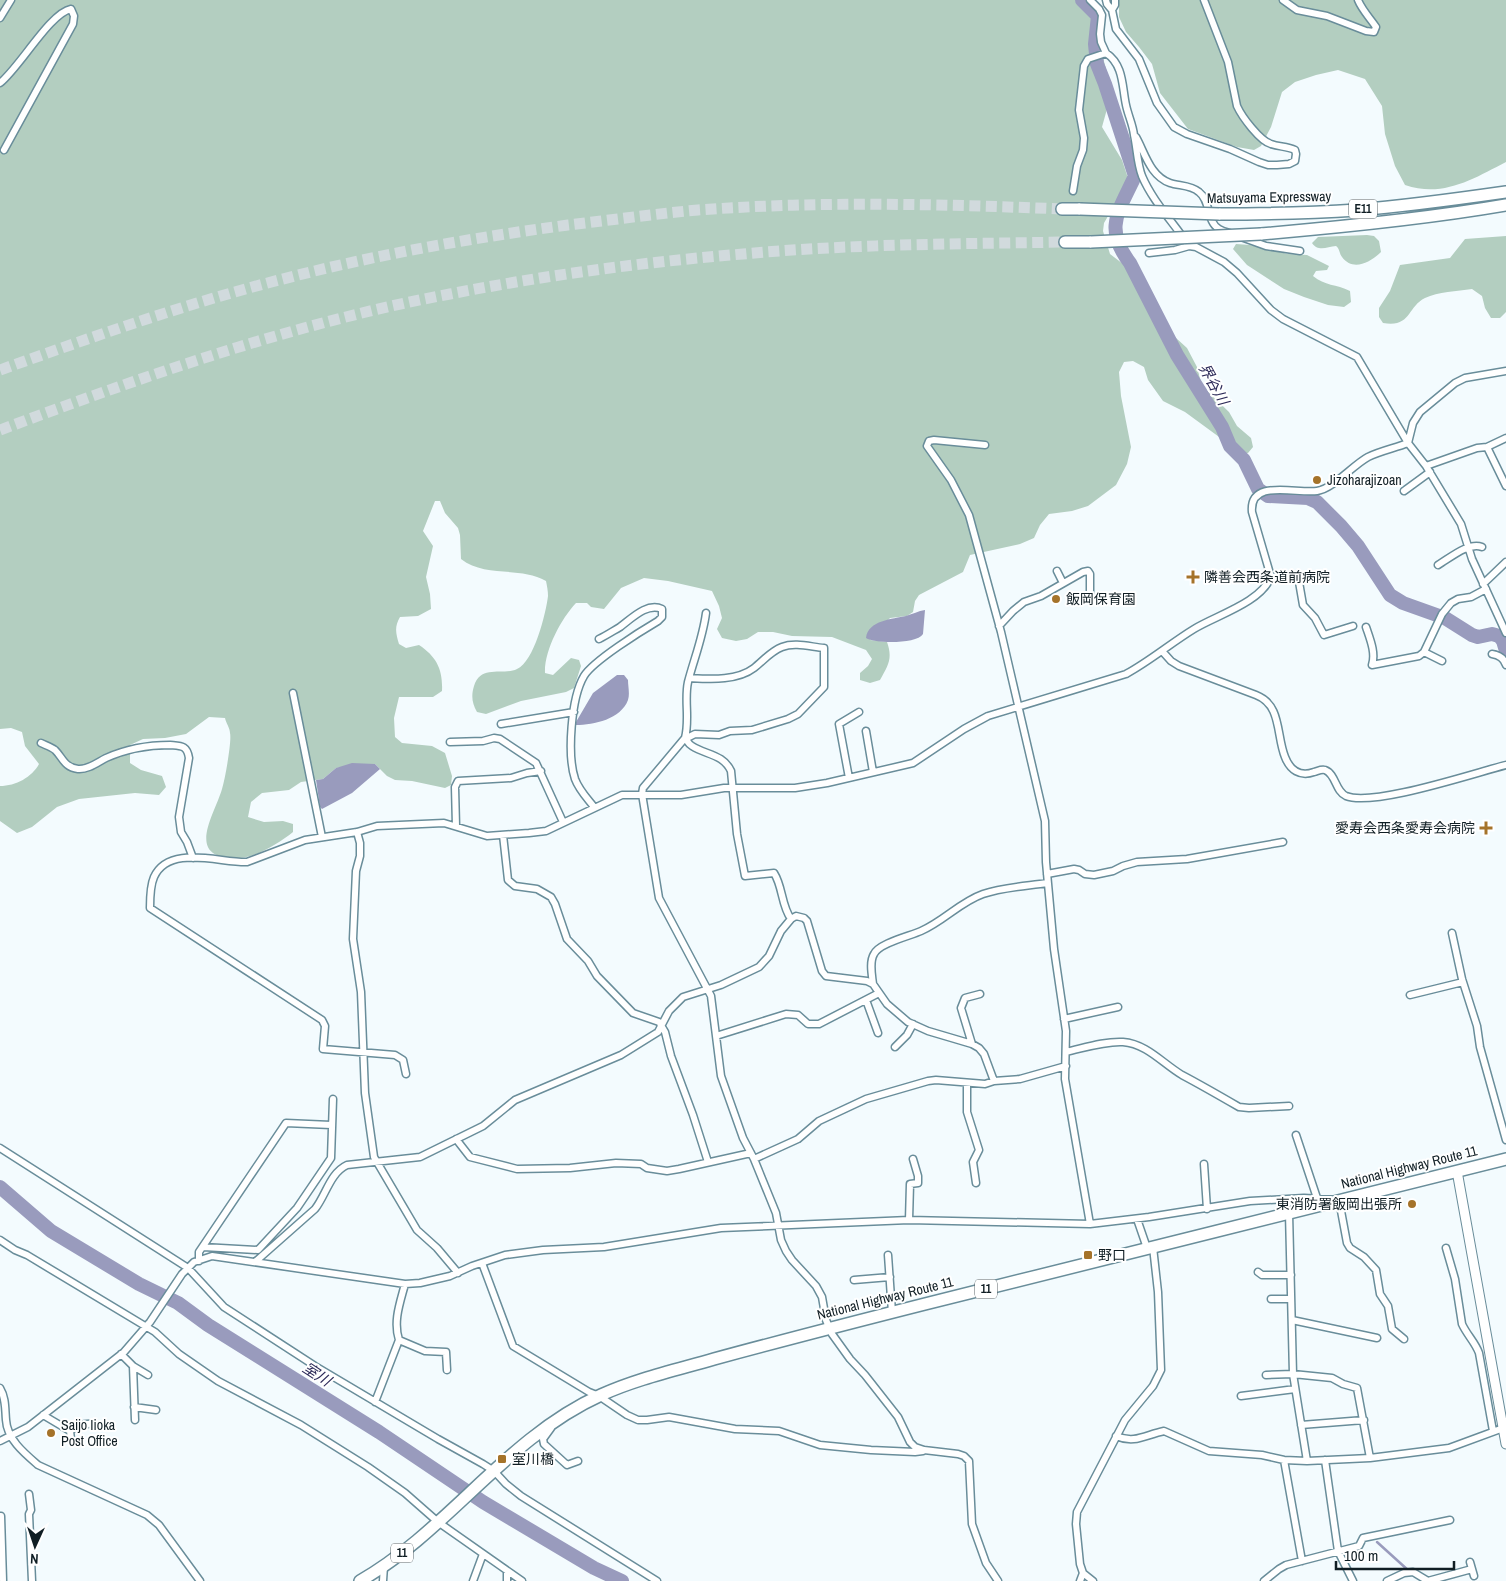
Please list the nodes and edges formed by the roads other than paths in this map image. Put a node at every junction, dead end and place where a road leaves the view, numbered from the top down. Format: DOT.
graph roads {
  1 [pos="11,0"];
  2 [pos="1090,0"];
  3 [pos="1106,0"];
  4 [pos="1115,0"];
  5 [pos="1204,0"];
  6 [pos="1283,0"];
  7 [pos="1358,0"];
  8 [pos="1112,10"];
  9 [pos="0,18"];
  10 [pos="1105,53"];
  11 [pos="0,83"];
  12 [pos="1134,134"];
  13 [pos="4,150"];
  14 [pos="1073,191"];
  15 [pos="1506,192"];
  16 [pos="1506,205"];
  17 [pos="1062,209"];
  18 [pos="1065,242"];
  19 [pos="1189,246"];
  20 [pos="1300,251"];
  21 [pos="1148,253"];
  22 [pos="1506,371"];
  23 [pos="1506,438"];
  24 [pos="1408,443"];
  25 [pos="985,445"];
  26 [pos="1487,447"];
  27 [pos="1426,466"];
  28 [pos="1430,472"];
  29 [pos="1506,486"];
  30 [pos="1404,491"];
  31 [pos="1469,547"];
  32 [pos="1482,547"];
  33 [pos="1506,562"];
  34 [pos="1438,565"];
  35 [pos="1057,571"];
  36 [pos="1271,578"];
  37 [pos="1063,583"];
  38 [pos="1484,586"];
  39 [pos="1090,598"];
  40 [pos="706,613"];
  41 [pos="999,626"];
  42 [pos="1353,626"];
  43 [pos="1366,627"];
  44 [pos="1506,633"];
  45 [pos="599,639"];
  46 [pos="1162,651"];
  47 [pos="1424,652"];
  48 [pos="1492,654"];
  49 [pos="1505,660"];
  50 [pos="1442,661"];
  51 [pos="690,678"];
  52 [pos="293,693"];
  53 [pos="1018,707"];
  54 [pos="574,712"];
  55 [pos="859,712"];
  56 [pos="501,724"];
  57 [pos="866,731"];
  58 [pos="686,738"];
  59 [pos="450,742"];
  60 [pos="41,743"];
  61 [pos="1506,765"];
  62 [pos="541,771"];
  63 [pos="873,772"];
  64 [pos="849,778"];
  65 [pos="732,787"];
  66 [pos="642,794"];
  67 [pos="594,808"];
  68 [pos="563,822"];
  69 [pos="456,826"];
  70 [pos="357,832"];
  71 [pos="503,835"];
  72 [pos="322,838"];
  73 [pos="1283,842"];
  74 [pos="193,858"];
  75 [pos="1047,874"];
  76 [pos="1048,883"];
  77 [pos="791,919"];
  78 [pos="1452,933"];
  79 [pos="1463,982"];
  80 [pos="873,984"];
  81 [pos="707,989"];
  82 [pos="879,993"];
  83 [pos="980,994"];
  84 [pos="1410,995"];
  85 [pos="866,1000"];
  86 [pos="1118,1007"];
  87 [pos="1064,1019"];
  88 [pos="912,1024"];
  89 [pos="662,1027"];
  90 [pos="878,1032"];
  91 [pos="716,1036"];
  92 [pos="972,1044"];
  93 [pos="896,1047"];
  94 [pos="364,1052"];
  95 [pos="1066,1052"];
  96 [pos="1066,1066"];
  97 [pos="406,1074"];
  98 [pos="994,1081"];
  99 [pos="968,1083"];
  100 [pos="333,1099"];
  101 [pos="1289,1106"];
  102 [pos="331,1125"];
  103 [pos="1296,1135"];
  104 [pos="456,1139"];
  105 [pos="1506,1140"];
  106 [pos="0,1148"];
  107 [pos="753,1156"];
  108 [pos="913,1159"];
  109 [pos="1506,1159"];
  110 [pos="377,1162"];
  111 [pos="708,1162"];
  112 [pos="1204,1164"];
  113 [pos="1457,1171"];
  114 [pos="976,1183"];
  115 [pos="1317,1198"];
  116 [pos="1339,1200"];
  117 [pos="1207,1209"];
  118 [pos="1290,1212"];
  119 [pos="1137,1219"];
  120 [pos="910,1220"];
  121 [pos="779,1224"];
  122 [pos="1090,1224"];
  123 [pos="0,1240"];
  124 [pos="203,1247"];
  125 [pos="1150,1248"];
  126 [pos="1446,1248"];
  127 [pos="888,1255"];
  128 [pos="199,1261"];
  129 [pos="255,1262"];
  130 [pos="482,1263"];
  131 [pos="188,1268"];
  132 [pos="458,1272"];
  133 [pos="1258,1272"];
  134 [pos="1291,1275"];
  135 [pos="890,1277"];
  136 [pos="854,1280"];
  137 [pos="405,1284"];
  138 [pos="1271,1298"];
  139 [pos="1291,1299"];
  140 [pos="892,1312"];
  141 [pos="1292,1320"];
  142 [pos="148,1325"];
  143 [pos="829,1328"];
  144 [pos="1377,1338"];
  145 [pos="1404,1339"];
  146 [pos="399,1340"];
  147 [pos="121,1354"];
  148 [pos="133,1366"];
  149 [pos="447,1370"];
  150 [pos="1293,1374"];
  151 [pos="148,1375"];
  152 [pos="1266,1375"];
  153 [pos="0,1388"];
  154 [pos="1296,1389"];
  155 [pos="599,1396"];
  156 [pos="1241,1396"];
  157 [pos="375,1402"];
  158 [pos="134,1407"];
  159 [pos="156,1410"];
  160 [pos="43,1415"];
  161 [pos="135,1420"];
  162 [pos="1364,1420"];
  163 [pos="551,1423"];
  164 [pos="94,1424"];
  165 [pos="1301,1425"];
  166 [pos="1504,1428"];
  167 [pos="70,1431"];
  168 [pos="1493,1431"];
  169 [pos="11,1436"];
  170 [pos="1116,1436"];
  171 [pos="71,1439"];
  172 [pos="0,1441"];
  173 [pos="1506,1444"];
  174 [pos="924,1450"];
  175 [pos="1370,1458"];
  176 [pos="1284,1460"];
  177 [pos="1325,1460"];
  178 [pos="578,1461"];
  179 [pos="1307,1461"];
  180 [pos="492,1472"];
  181 [pos="29,1494"];
  182 [pos="1,1516"];
  183 [pos="1450,1520"];
  184 [pos="439,1521"];
  185 [pos="1338,1551"];
  186 [pos="483,1554"];
  187 [pos="1302,1561"];
  188 [pos="1470,1562"];
  189 [pos="384,1566"];
  190 [pos="1083,1573"];
  191 [pos="507,1576"];
  192 [pos="2,1580"];
  193 [pos="32,1581"];
  194 [pos="200,1581"];
  195 [pos="360,1581"];
  196 [pos="383,1581"];
  197 [pos="473,1581"];
  198 [pos="513,1581"];
  199 [pos="522,1581"];
  200 [pos="657,1581"];
  201 [pos="998,1581"];
  202 [pos="1080,1581"];
  203 [pos="1093,1581"];
  204 [pos="1264,1581"];
  205 [pos="1353,1581"];
  206 [pos="1387,1581"];
  207 [pos="1428,1581"];
  1 -- 9 [label="street"];
  2 -- 10 [label="street"];
  3 -- 8 [label="street"];
  4 -- 8 [label="street"];
  5 -- 8 [label="street"];
  6 -- 7 [label="street"];
  10 -- 12 [label="street"];
  10 -- 14 [label="street"];
  11 -- 13 [label="street"];
  12 -- 19 [label="street"];
  12 -- 20 [label="street"];
  15 -- 17 [label="highway, Matsuyama Expressway / E11, bridge"];
  16 -- 18 [label="highway, E11, bridge"];
  19 -- 21 [label="street"];
  19 -- 24 [label="street"];
  22 -- 24 [label="street"];
  23 -- 26 [label="street"];
  24 -- 27 [label="street"];
  24 -- 36 [label="street"];
  25 -- 41 [label="street"];
  26 -- 27 [label="street"];
  26 -- 29 [label="street"];
  27 -- 28 [label="street"];
  28 -- 30 [label="street"];
  28 -- 31 [label="street"];
  31 -- 32 [label="street"];
  31 -- 34 [label="street"];
  31 -- 38 [label="street"];
  33 -- 38 [label="street"];
  35 -- 37 [label="street"];
  36 -- 42 [label="street"];
  36 -- 46 [label="street"];
  37 -- 39 [label="street"];
  37 -- 41 [label="street"];
  38 -- 44 [label="street"];
  38 -- 47 [label="street"];
  40 -- 51 [label="street"];
  41 -- 53 [label="street"];
  43 -- 47 [label="street"];
  45 -- 54 [label="street"];
  46 -- 53 [label="street"];
  46 -- 61 [label="street"];
  47 -- 50 [label="street"];
  48 -- 49 [label="street"];
  51 -- 58 [label="street"];
  51 -- 58 [label="street"];
  52 -- 72 [label="street"];
  53 -- 63 [label="street"];
  53 -- 75 [label="street"];
  54 -- 56 [label="street"];
  54 -- 67 [label="street"];
  55 -- 64 [label="street"];
  57 -- 63 [label="street"];
  58 -- 65 [label="street"];
  58 -- 66 [label="street"];
  59 -- 62 [label="street"];
  60 -- 74 [label="street"];
  62 -- 68 [label="street"];
  62 -- 69 [label="street"];
  63 -- 64 [label="street"];
  64 -- 65 [label="street"];
  65 -- 66 [label="street"];
  65 -- 77 [label="street"];
  66 -- 67 [label="street"];
  66 -- 81 [label="street"];
  67 -- 68 [label="street"];
  68 -- 71 [label="street"];
  69 -- 70 [label="street"];
  69 -- 71 [label="street"];
  70 -- 72 [label="street"];
  70 -- 94 [label="street"];
  71 -- 89 [label="street"];
  72 -- 74 [label="street"];
  73 -- 75 [label="street"];
  74 -- 94 [label="street"];
  75 -- 76 [label="street"];
  76 -- 80 [label="street"];
  76 -- 87 [label="street"];
  77 -- 80 [label="street"];
  77 -- 81 [label="street"];
  78 -- 79 [label="street"];
  79 -- 84 [label="street"];
  79 -- 105 [label="street"];
  80 -- 82 [label="street"];
  81 -- 89 [label="street"];
  81 -- 91 [label="street"];
  82 -- 85 [label="street"];
  82 -- 88 [label="street"];
  83 -- 92 [label="street"];
  85 -- 90 [label="street"];
  85 -- 91 [label="street"];
  86 -- 87 [label="street"];
  87 -- 95 [label="street"];
  88 -- 92 [label="street"];
  88 -- 93 [label="street"];
  89 -- 104 [label="street"];
  89 -- 111 [label="street"];
  91 -- 107 [label="street"];
  92 -- 98 [label="street"];
  94 -- 97 [label="street"];
  94 -- 110 [label="street"];
  95 -- 96 [label="street"];
  95 -- 101 [label="street"];
  96 -- 98 [label="street"];
  96 -- 122 [label="street"];
  98 -- 99 [label="street"];
  99 -- 107 [label="street"];
  99 -- 114 [label="street"];
  100 -- 102 [label="street"];
  102 -- 124 [label="street"];
  102 -- 124 [label="street"];
  103 -- 115 [label="street"];
  104 -- 110 [label="street"];
  104 -- 111 [label="street"];
  106 -- 131 [label="street"];
  107 -- 111 [label="street"];
  107 -- 121 [label="street"];
  108 -- 120 [label="street"];
  109 -- 113 [label="highway, National Highway Route 11 / 11"];
  110 -- 129 [label="street"];
  110 -- 132 [label="street"];
  112 -- 117 [label="street"];
  113 -- 116 [label="highway, National Highway Route 11 / 11"];
  113 -- 166 [label="street"];
  115 -- 116 [label="street"];
  115 -- 117 [label="street"];
  116 -- 118 [label="highway, National Highway Route 11 / 11"];
  116 -- 145 [label="street"];
  117 -- 119 [label="street"];
  118 -- 125 [label="highway, National Highway Route 11 / 11"];
  118 -- 134 [label="street"];
  119 -- 122 [label="street"];
  119 -- 125 [label="street"];
  120 -- 121 [label="street"];
  120 -- 122 [label="street"];
  121 -- 130 [label="street"];
  121 -- 143 [label="street"];
  123 -- 142 [label="street"];
  124 -- 128 [label="street"];
  125 -- 140 [label="highway, National Highway Route 11 / 11"];
  125 -- 170 [label="street"];
  126 -- 168 [label="street"];
  127 -- 135 [label="street"];
  128 -- 129 [label="street"];
  128 -- 131 [label="street"];
  129 -- 137 [label="street"];
  130 -- 132 [label="street"];
  130 -- 155 [label="street"];
  131 -- 142 [label="street"];
  131 -- 157 [label="street"];
  132 -- 137 [label="street"];
  133 -- 134 [label="street"];
  134 -- 139 [label="street"];
  135 -- 136 [label="street"];
  135 -- 140 [label="street"];
  137 -- 146 [label="street"];
  138 -- 139 [label="street"];
  139 -- 141 [label="street"];
  140 -- 143 [label="highway, National Highway Route 11 / 11"];
  141 -- 144 [label="street"];
  141 -- 150 [label="street"];
  142 -- 147 [label="street"];
  142 -- 184 [label="street"];
  143 -- 155 [label="highway, National Highway Route 11 / 11"];
  143 -- 174 [label="street"];
  146 -- 149 [label="street"];
  146 -- 157 [label="street"];
  147 -- 148 [label="street"];
  147 -- 160 [label="street"];
  148 -- 151 [label="street"];
  148 -- 158 [label="street"];
  150 -- 152 [label="street"];
  150 -- 154 [label="street"];
  150 -- 162 [label="street"];
  153 -- 169 [label="street"];
  154 -- 156 [label="street"];
  154 -- 165 [label="street"];
  155 -- 163 [label="highway, National Highway Route 11 / 11"];
  155 -- 174 [label="street"];
  157 -- 180 [label="street"];
  158 -- 159 [label="street"];
  158 -- 161 [label="street"];
  160 -- 167 [label="street"];
  160 -- 169 [label="street"];
  162 -- 165 [label="street"];
  162 -- 175 [label="street"];
  163 -- 178 [label="street"];
  163 -- 180 [label="highway, National Highway Route 11 / 11"];
  164 -- 167 [label="street"];
  165 -- 179 [label="street"];
  166 -- 168 [label="street"];
  166 -- 173 [label="street"];
  167 -- 171 [label="street"];
  168 -- 175 [label="street"];
  169 -- 172 [label="street"];
  169 -- 194 [label="street"];
  170 -- 176 [label="street"];
  170 -- 190 [label="street"];
  174 -- 201 [label="street"];
  175 -- 177 [label="street"];
  176 -- 179 [label="street"];
  176 -- 187 [label="street"];
  177 -- 179 [label="street"];
  177 -- 185 [label="street"];
  180 -- 184 [label="highway, National Highway Route 11 / 11"];
  180 -- 200 [label="street"];
  181 -- 193 [label="street"];
  182 -- 192 [label="street"];
  183 -- 185 [label="street"];
  184 -- 186 [label="street"];
  184 -- 189 [label="highway, National Highway Route 11 / 11"];
  185 -- 187 [label="street"];
  185 -- 205 [label="street"];
  186 -- 191 [label="street"];
  186 -- 197 [label="street"];
  187 -- 204 [label="street"];
  188 -- 207 [label="street"];
  189 -- 195 [label="highway, National Highway Route 11 / 11"];
  189 -- 196 [label="street"];
  190 -- 202 [label="street"];
  190 -- 203 [label="street"];
  191 -- 198 [label="street"];
  191 -- 199 [label="street"];
  206 -- 207 [label="street"];
}
